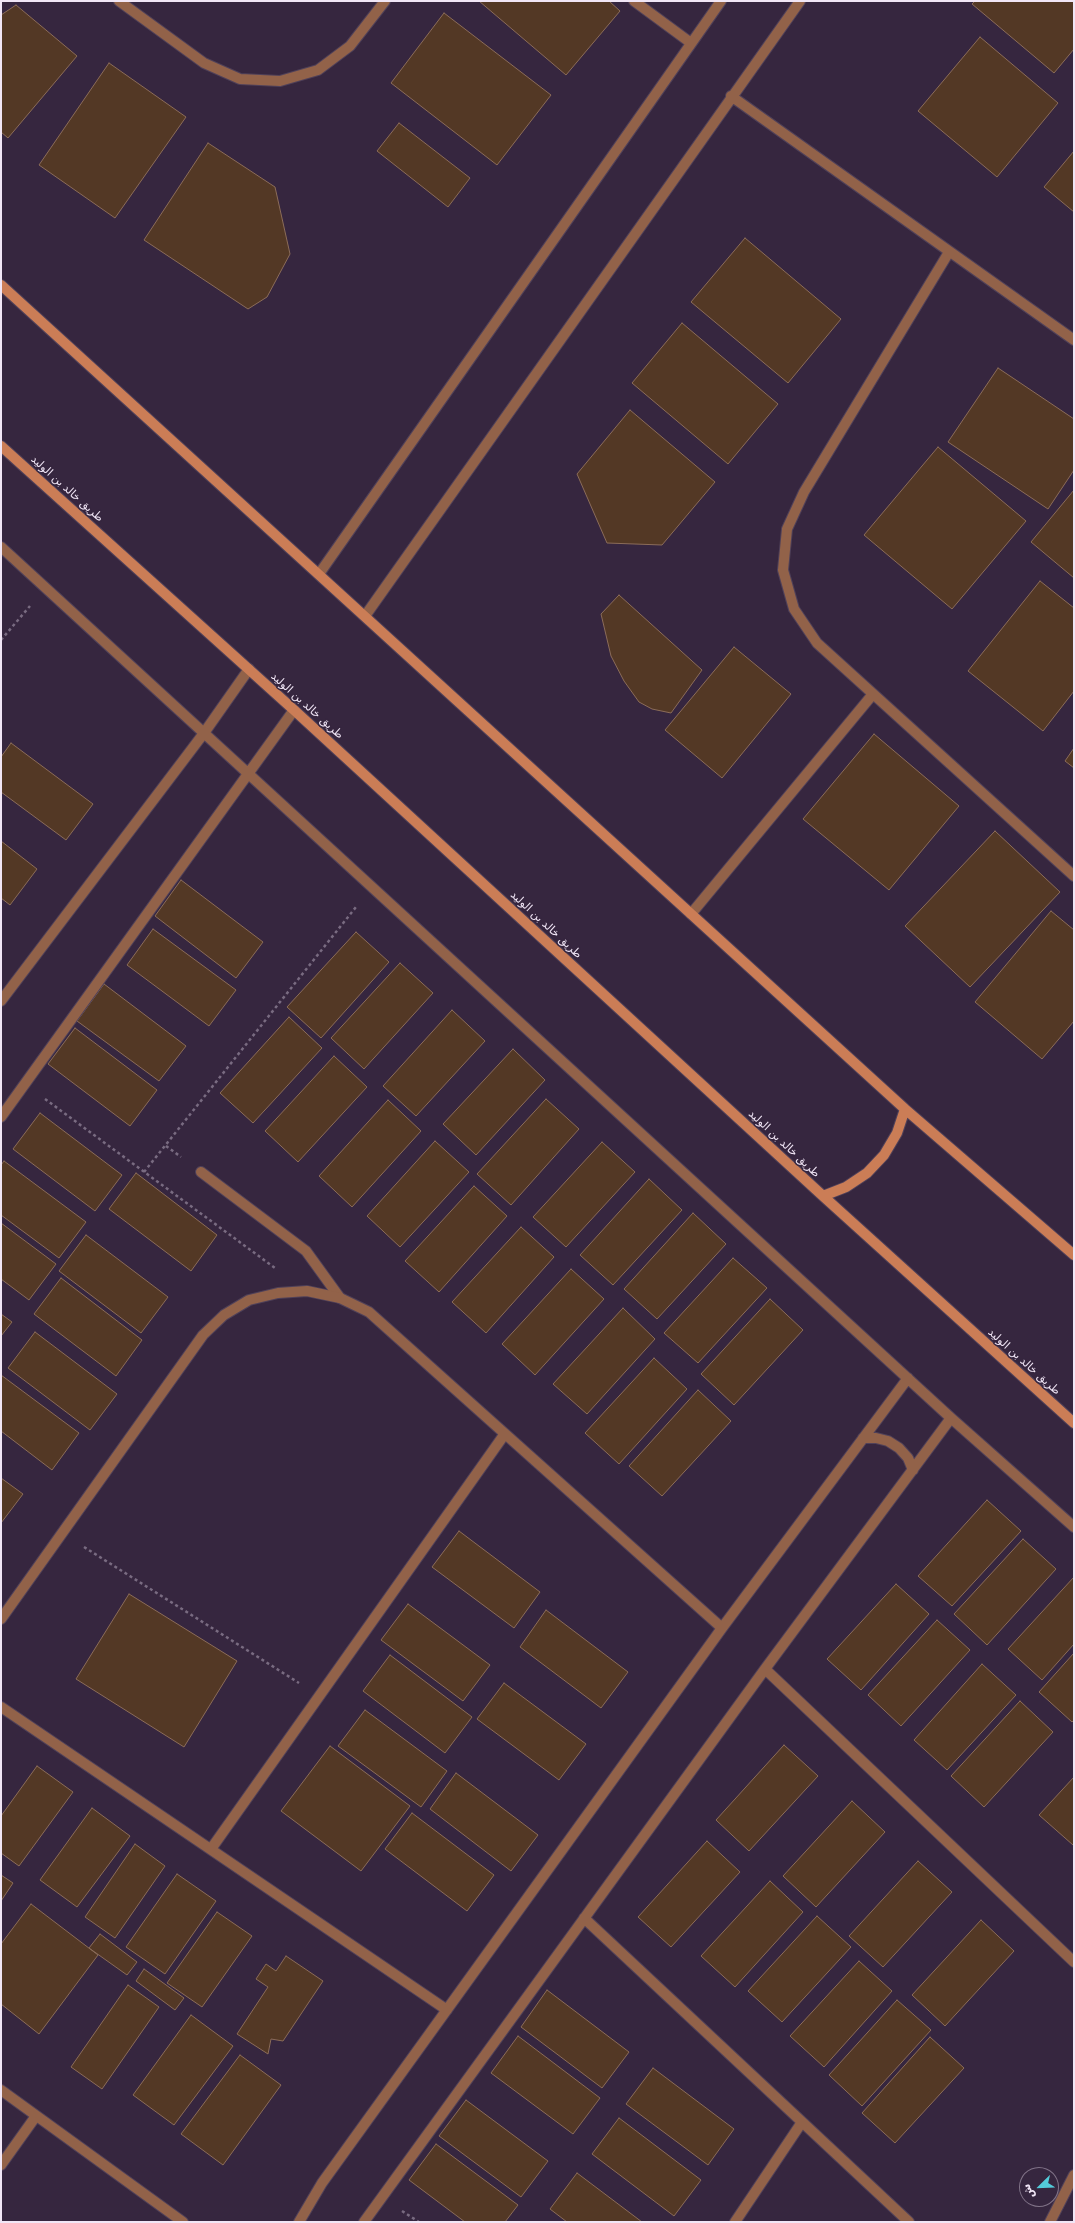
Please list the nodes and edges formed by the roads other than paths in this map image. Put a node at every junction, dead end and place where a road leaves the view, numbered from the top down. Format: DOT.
graph roads {
  1 [pos="119,1"];
  2 [pos="385,1"];
  3 [pos="634,1"];
  4 [pos="720,1"];
  5 [pos="800,1"];
  6 [pos="691,43"];
  7 [pos="731,96"];
  8 [pos="949,252"];
  9 [pos="1,285"];
  10 [pos="1074,340"];
  11 [pos="1,446"];
  12 [pos="1,547"];
  13 [pos="319,574"];
  14 [pos="365,616"];
  15 [pos="249,669"];
  16 [pos="873,694"];
  17 [pos="294,710"];
  18 [pos="204,733"];
  19 [pos="248,773"];
  20 [pos="1074,876"];
  21 [pos="691,914"];
  22 [pos="1,1002"];
  23 [pos="905,1109"];
  24 [pos="1,1117"];
  25 [pos="201,1172"];
  26 [pos="823,1196"];
  27 [pos="1074,1256"];
  28 [pos="340,1298"];
  29 [pos="908,1378"];
  30 [pos="951,1418"];
  31 [pos="1074,1423"];
  32 [pos="504,1435"];
  33 [pos="863,1438"];
  34 [pos="913,1470"];
  35 [pos="1074,1527"];
  36 [pos="1,1619"];
  37 [pos="722,1628"];
  38 [pos="765,1669"];
  39 [pos="1,1707"];
  40 [pos="211,1849"];
  41 [pos="584,1918"];
  42 [pos="1074,1962"];
  43 [pos="447,2010"];
  44 [pos="1,2090"];
  45 [pos="36,2116"];
  46 [pos="802,2122"];
  47 [pos="1,2165"];
  48 [pos="1074,2175"];
  49 [pos="183,2222"];
  50 [pos="299,2222"];
  51 [pos="364,2222"];
  52 [pos="735,2222"];
  53 [pos="909,2222"];
  54 [pos="1050,2222"];
  1 -- 2 [label="street"];
  3 -- 6 [label="street"];
  4 -- 6 [label="street"];
  5 -- 7 [label="street"];
  6 -- 13 [label="street"];
  7 -- 8 [label="street"];
  7 -- 14 [label="street"];
  8 -- 10 [label="street"];
  8 -- 16 [label="street"];
  9 -- 13 [label="street"];
  11 -- 15 [label="street, طريق خالد بن الوليد"];
  12 -- 18 [label="street"];
  13 -- 14 [label="street"];
  14 -- 21 [label="street"];
  15 -- 17 [label="street, طريق خالد بن الوليد"];
  15 -- 18 [label="street"];
  16 -- 20 [label="street"];
  16 -- 21 [label="street"];
  17 -- 19 [label="street"];
  17 -- 26 [label="street, طريق خالد بن الوليد"];
  18 -- 19 [label="street"];
  18 -- 22 [label="street"];
  19 -- 24 [label="street"];
  19 -- 29 [label="street"];
  21 -- 23 [label="street"];
  23 -- 26 [label="street"];
  23 -- 27 [label="street"];
  25 -- 28 [label="street"];
  26 -- 31 [label="street, طريق خالد بن الوليد"];
  28 -- 32 [label="street"];
  28 -- 36 [label="street"];
  29 -- 30 [label="street"];
  29 -- 33 [label="street"];
  30 -- 34 [label="street"];
  30 -- 35 [label="street"];
  32 -- 37 [label="street"];
  32 -- 40 [label="street"];
  33 -- 34 [label="street"];
  33 -- 37 [label="street"];
  34 -- 38 [label="street"];
  37 -- 43 [label="street"];
  38 -- 41 [label="street"];
  38 -- 42 [label="street"];
  39 -- 40 [label="street"];
  40 -- 43 [label="street"];
  41 -- 46 [label="street"];
  41 -- 51 [label="street"];
  43 -- 50 [label="street"];
  44 -- 45 [label="street"];
  45 -- 47 [label="street"];
  45 -- 49 [label="street"];
  46 -- 52 [label="street"];
  46 -- 53 [label="street"];
  48 -- 54 [label="street"];
}
